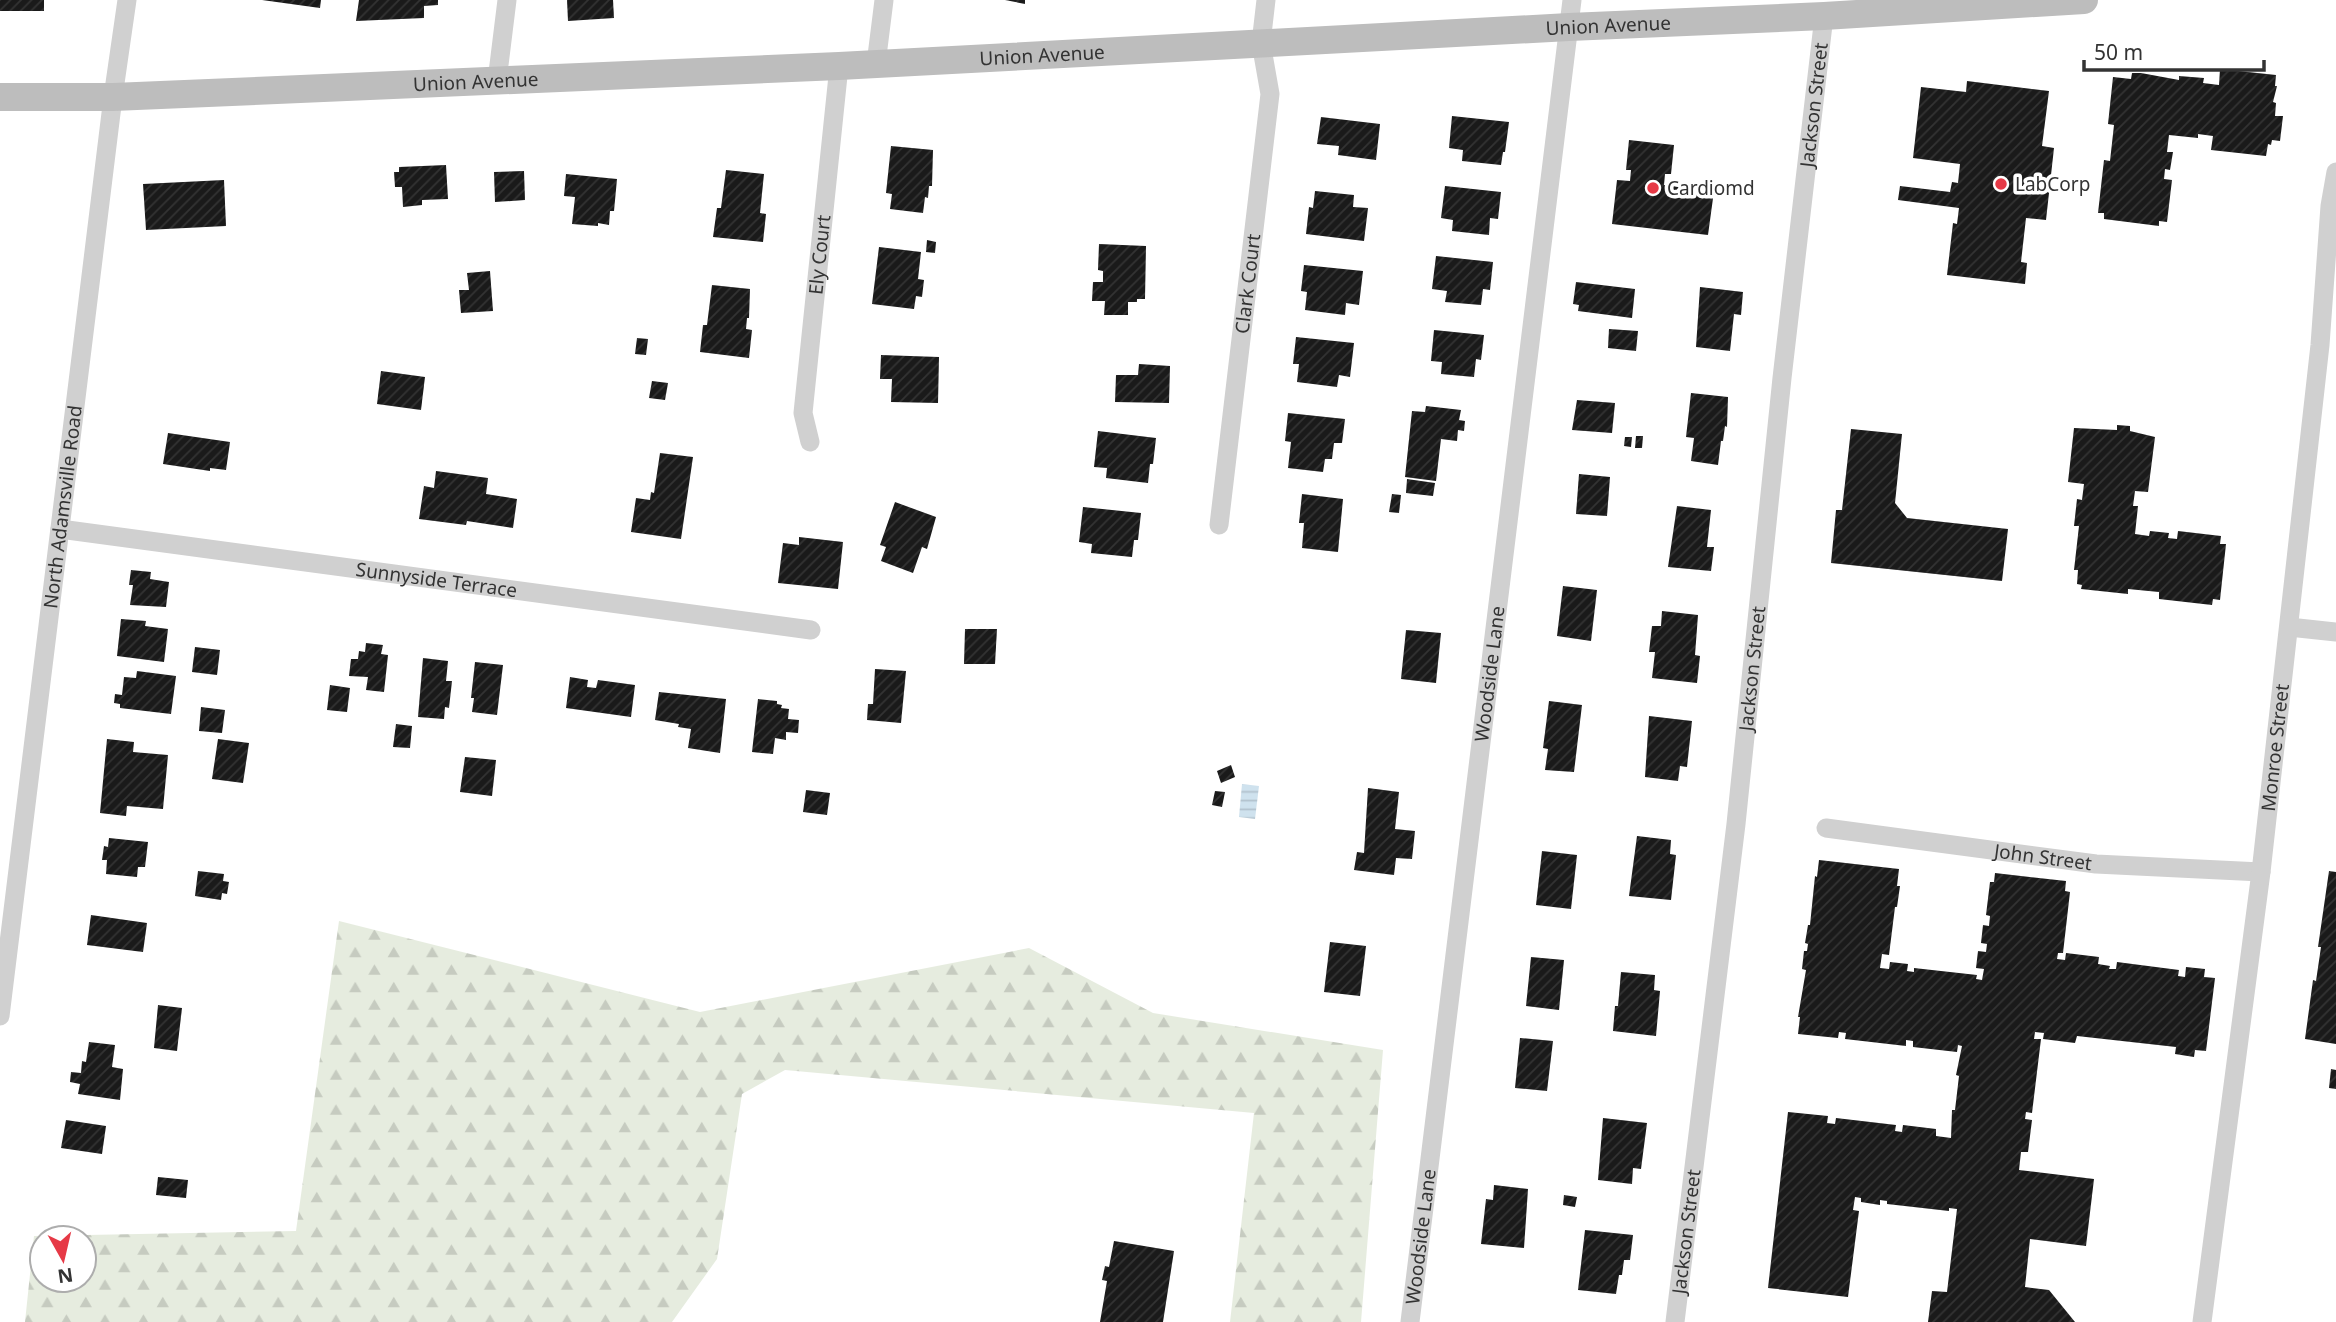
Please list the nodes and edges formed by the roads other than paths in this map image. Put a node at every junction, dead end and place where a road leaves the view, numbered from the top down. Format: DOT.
graph roads {
  1 [pos="127,0"];
  2 [pos="507,0"];
  3 [pos="884,0"];
  4 [pos="1266,0"];
  5 [pos="2084,0"];
  6 [pos="1571,13"];
  7 [pos="1824,16"];
  8 [pos="1261,43"];
  9 [pos="876,64"];
  10 [pos="839,66"];
  11 [pos="497,81"];
  12 [pos="113,96"];
  13 [pos="0,97"];
  14 [pos="2336,172"];
  15 [pos="810,442"];
  16 [pos="1219,525"];
  17 [pos="60,529"];
  18 [pos="2289,627"];
  19 [pos="811,630"];
  20 [pos="2336,632"];
  21 [pos="1826,828"];
  22 [pos="2261,872"];
  23 [pos="0,1016"];
  24 [pos="1410,1322"];
  25 [pos="1675,1322"];
  26 [pos="2202,1322"];
  1 -- 12 [label="street, North Adamsville Road"];
  2 -- 11 [label="street"];
  3 -- 9 [label="street"];
  4 -- 8 [label="street, Clark Court"];
  5 -- 7 [label="street, Union Avenue"];
  6 -- 7 [label="street, Union Avenue"];
  6 -- 8 [label="street, Union Avenue"];
  6 -- 24 [label="street, Woodside Lane"];
  7 -- 25 [label="street, Jackson Street"];
  8 -- 9 [label="street, Union Avenue"];
  8 -- 16 [label="street, Clark Court"];
  9 -- 10 [label="street, Union Avenue"];
  10 -- 11 [label="street, Union Avenue"];
  10 -- 15 [label="street, Ely Court"];
  11 -- 12 [label="street, Union Avenue"];
  12 -- 13 [label="street, Union Avenue"];
  12 -- 17 [label="street, North Adamsville Road"];
  14 -- 18 [label="street, Monroe Street"];
  17 -- 19 [label="street, Sunnyside Terrace"];
  17 -- 23 [label="street, North Adamsville Road"];
  18 -- 20 [label="street"];
  18 -- 22 [label="street, Monroe Street"];
  21 -- 22 [label="street, John Street"];
  22 -- 26 [label="street, Monroe Street"];
}
